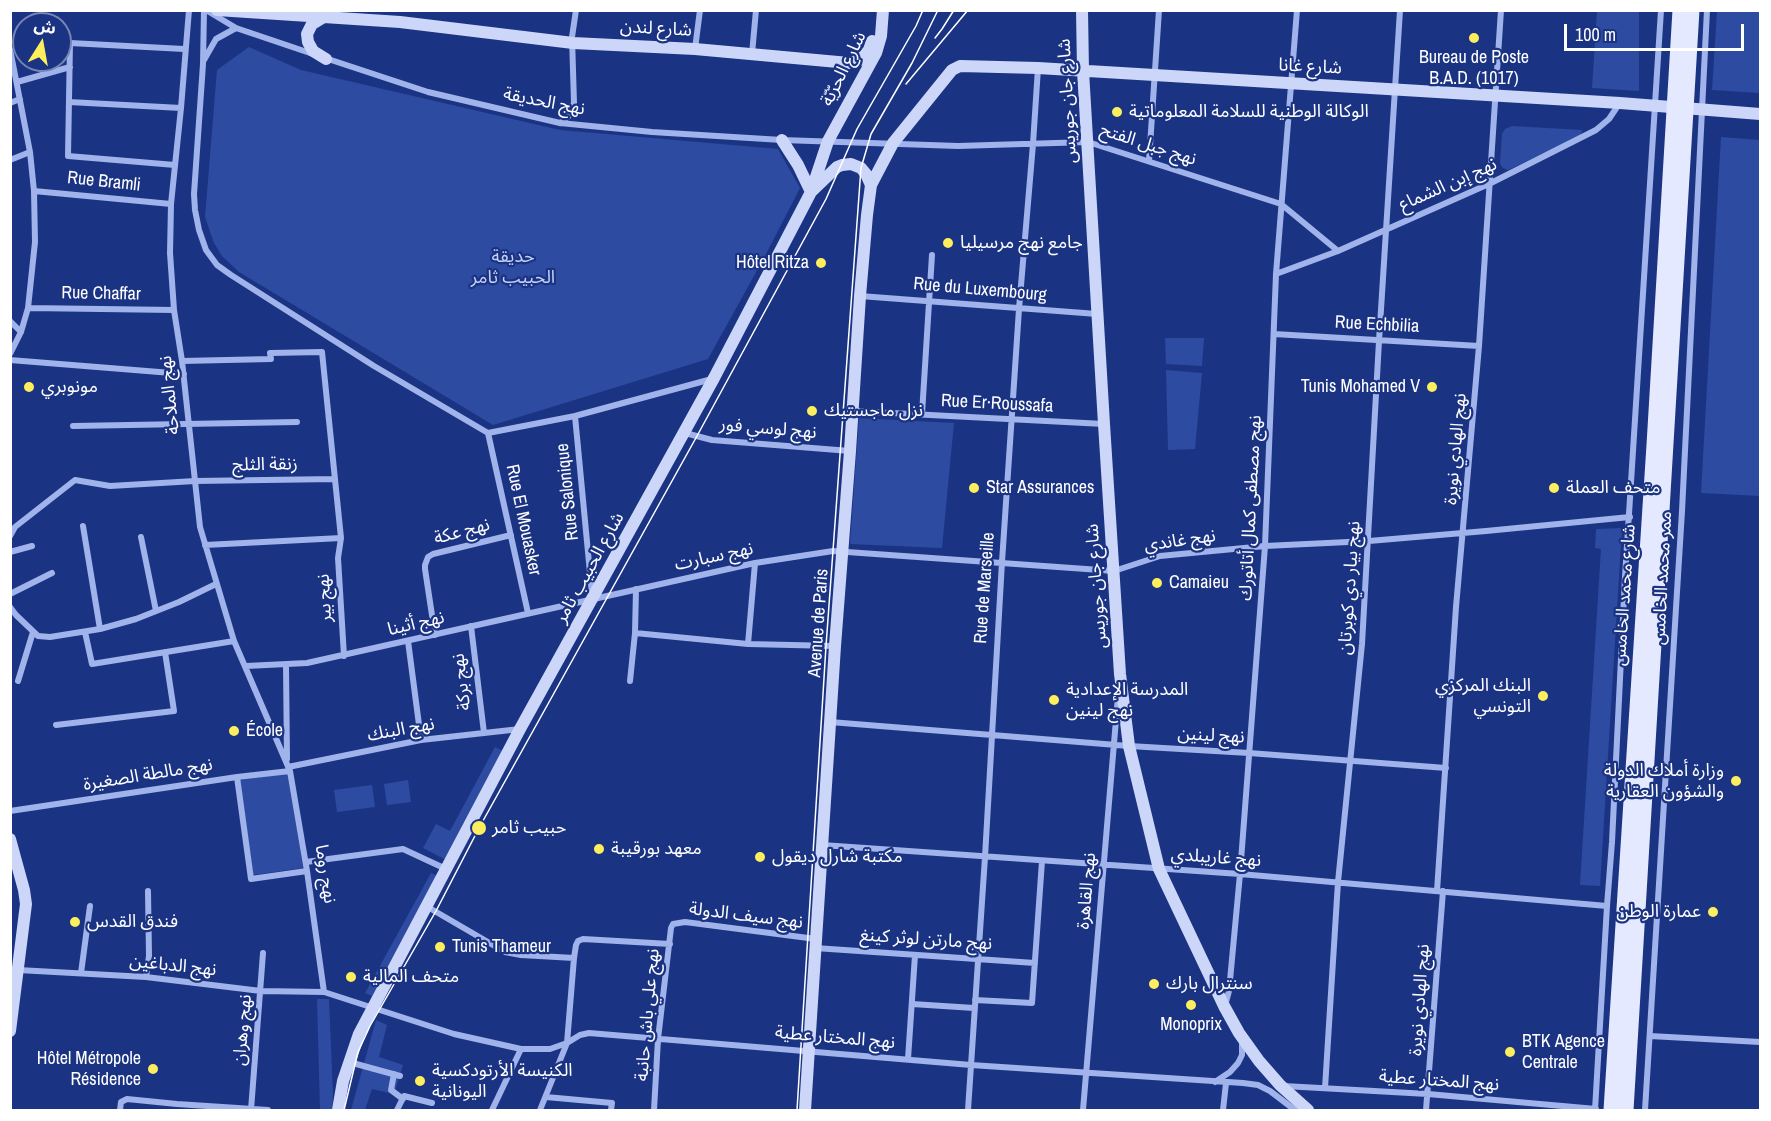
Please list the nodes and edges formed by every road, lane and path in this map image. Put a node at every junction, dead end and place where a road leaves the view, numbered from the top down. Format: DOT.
graph roads {
  1 [pos="189,10"];
  2 [pos="205,10"];
  3 [pos="217,10"];
  4 [pos="576,10"];
  5 [pos="700,10"];
  6 [pos="756,10"];
  7 [pos="881,10"];
  8 [pos="1082,10"];
  9 [pos="1159,10"];
  10 [pos="1297,10"];
  11 [pos="1400,10"];
  12 [pos="1501,10"];
  13 [pos="1661,10"];
  14 [pos="1680,10"];
  15 [pos="1692,10"];
  16 [pos="1707,10"];
  17 [pos="243,12"];
  18 [pos="401,16"];
  19 [pos="322,18"];
  20 [pos="236,28"];
  21 [pos="72,43"];
  22 [pos="573,43"];
  23 [pos="10,49"];
  24 [pos="184,49"];
  25 [pos="695,49"];
  26 [pos="752,54"];
  27 [pos="326,59"];
  28 [pos="203,64"];
  29 [pos="1038,68"];
  30 [pos="1083,71"];
  31 [pos="52,72"];
  32 [pos="70,72"];
  33 [pos="1155,75"];
  34 [pos="17,82"];
  35 [pos="1292,84"];
  36 [pos="1395,89"];
  37 [pos="1495,96"];
  38 [pos="20,99"];
  39 [pos="69,102"];
  40 [pos="10,103"];
  41 [pos="1620,103"];
  42 [pos="1656,106"];
  43 [pos="181,108"];
  44 [pos="1688,108"];
  45 [pos="1761,114"];
  46 [pos="560,123"];
  47 [pos="782,141"];
  48 [pos="828,141"];
  49 [pos="1088,142"];
  50 [pos="893,143"];
  51 [pos="1034,144"];
  52 [pos="30,153"];
  53 [pos="10,160"];
  54 [pos="1149,161"];
  55 [pos="175,165"];
  56 [pos="1491,183"];
  57 [pos="871,185"];
  58 [pos="34,191"];
  59 [pos="811,192"];
  60 [pos="171,204"];
  61 [pos="1281,204"];
  62 [pos="1386,229"];
  63 [pos="1338,251"];
  64 [pos="933,255"];
  65 [pos="1276,274"];
  66 [pos="860,296"];
  67 [pos="929,301"];
  68 [pos="28,308"];
  69 [pos="1019,309"];
  70 [pos="174,310"];
  71 [pos="1098,314"];
  72 [pos="10,321"];
  73 [pos="21,332"];
  74 [pos="1274,334"];
  75 [pos="1379,341"];
  76 [pos="1479,346"];
  77 [pos="10,354"];
  78 [pos="10,360"];
  79 [pos="182,360"];
  80 [pos="184,374"];
  81 [pos="714,378"];
  82 [pos="853,411"];
  83 [pos="922,414"];
  84 [pos="575,416"];
  85 [pos="1011,420"];
  86 [pos="297,422"];
  87 [pos="188,424"];
  88 [pos="1104,424"];
  89 [pos="73,426"];
  90 [pos="488,433"];
  91 [pos="684,433"];
  92 [pos="850,451"];
  93 [pos="335,479"];
  94 [pos="195,481"];
  95 [pos="1630,517"];
  96 [pos="83,526"];
  97 [pos="1464,533"];
  98 [pos="511,535"];
  99 [pos="10,536"];
  100 [pos="141,537"];
  101 [pos="341,538"];
  102 [pos="1369,540"];
  103 [pos="205,545"];
  104 [pos="32,546"];
  105 [pos="1265,546"];
  106 [pos="842,551"];
  107 [pos="10,552"];
  108 [pos="1002,562"];
  109 [pos="755,563"];
  110 [pos="1114,571"];
  111 [pos="52,573"];
  112 [pos="216,584"];
  113 [pos="636,589"];
  114 [pos="10,594"];
  115 [pos="593,600"];
  116 [pos="10,607"];
  117 [pos="156,611"];
  118 [pos="528,614"];
  119 [pos="471,626"];
  120 [pos="100,629"];
  121 [pos="33,632"];
  122 [pos="86,632"];
  123 [pos="635,633"];
  124 [pos="435,635"];
  125 [pos="234,641"];
  126 [pos="408,641"];
  127 [pos="748,644"];
  128 [pos="835,646"];
  129 [pos="165,652"];
  130 [pos="344,656"];
  131 [pos="286,665"];
  132 [pos="246,666"];
  133 [pos="1120,674"];
  134 [pos="18,681"];
  135 [pos="630,681"];
  136 [pos="830,722"];
  137 [pos="56,725"];
  138 [pos="520,729"];
  139 [pos="484,733"];
  140 [pos="991,735"];
  141 [pos="421,740"];
  142 [pos="1113,745"];
  143 [pos="1129,746"];
  144 [pos="1249,753"];
  145 [pos="1350,762"];
  146 [pos="288,766"];
  147 [pos="1446,768"];
  148 [pos="237,777"];
  149 [pos="10,811"];
  150 [pos="10,839"];
  151 [pos="822,845"];
  152 [pos="985,857"];
  153 [pos="1042,861"];
  154 [pos="306,862"];
  155 [pos="1104,866"];
  156 [pos="446,869"];
  157 [pos="1158,869"];
  158 [pos="307,871"];
  159 [pos="1240,874"];
  160 [pos="1338,882"];
  161 [pos="148,891"];
  162 [pos="1440,891"];
  163 [pos="90,906"];
  164 [pos="426,906"];
  165 [pos="1607,906"];
  166 [pos="673,924"];
  167 [pos="816,943"];
  168 [pos="670,944"];
  169 [pos="263,953"];
  170 [pos="915,955"];
  171 [pos="574,958"];
  172 [pos="978,959"];
  173 [pos="1035,963"];
  174 [pos="18,970"];
  175 [pos="81,973"];
  176 [pos="146,977"];
  177 [pos="13,985"];
  178 [pos="261,991"];
  179 [pos="324,992"];
  180 [pos="975,1000"];
  181 [pos="912,1004"];
  182 [pos="1224,1006"];
  183 [pos="374,1007"];
  184 [pos="975,1008"];
  185 [pos="10,1031"];
  186 [pos="1239,1033"];
  187 [pos="1650,1036"];
  188 [pos="658,1039"];
  189 [pos="1761,1042"];
  190 [pos="567,1043"];
  191 [pos="521,1049"];
  192 [pos="810,1052"];
  193 [pos="908,1059"];
  194 [pos="348,1062"];
  195 [pos="971,1065"];
  196 [pos="1086,1073"];
  197 [pos="1215,1082"];
  198 [pos="1226,1083"];
  199 [pos="1280,1085"];
  200 [pos="1325,1088"];
  201 [pos="1428,1094"];
  202 [pos="546,1097"];
  203 [pos="403,1099"];
  204 [pos="432,1103"];
  205 [pos="177,1107"];
  206 [pos="120,1110"];
  207 [pos="251,1110"];
  208 [pos="268,1110"];
  209 [pos="338,1110"];
  210 [pos="397,1110"];
  211 [pos="492,1110"];
  212 [pos="540,1110"];
  213 [pos="611,1110"];
  214 [pos="654,1110"];
  215 [pos="805,1110"];
  216 [pos="968,1110"];
  217 [pos="1083,1110"];
  218 [pos="1223,1110"];
  219 [pos="1295,1110"];
  220 [pos="1308,1110"];
  221 [pos="1426,1110"];
  222 [pos="1601,1110"];
  223 [pos="1626,1110"];
  224 [pos="1645,1110"];
  1 -- 24 [label="street, نهج الملاحة"];
  2 -- 20 [label="street, نهج الحديقة"];
  2 -- 28 [label="street"];
  3 -- 17 [label="main road, شارع لندن"];
  4 -- 22 [label="street"];
  5 -- 25 [label="street"];
  6 -- 26 [label="street"];
  7 -- 26 [label="main road, شارع لندن"];
  7 -- 48 [label="main road, شارع الحرّيّة"];
  8 -- 30 [label="main road, شارع جان جوريس"];
  9 -- 33 [label="street"];
  10 -- 35 [label="street, نهج مصطفى كمال أتاتورك"];
  11 -- 36 [label="street, نهج بيار دي كوبرتان"];
  12 -- 37 [label="street, نهج الهادي نويرة"];
  13 -- 42 [label="street, شارع محمد الخامس"];
  14 -- 44 [label="main road, شارع محمد الخامس"];
  15 -- 44 [label="main road, شارع محمد الخامس"];
  16 -- 44 [label="street, ممر محمد الخامس"];
  17 -- 19 [label="main road, شارع لندن"];
  18 -- 19 [label="main road, شارع لندن"];
  18 -- 22 [label="main road, شارع لندن"];
  19 -- 27 [label="main road"];
  20 -- 27 [label="street, نهج الحديقة"];
  20 -- 28 [label="street"];
  21 -- 24 [label="street"];
  22 -- 25 [label="main road, شارع لندن"];
  22 -- 46 [label="street"];
  23 -- 34 [label="street"];
  24 -- 43 [label="street, نهج الملاحة"];
  25 -- 26 [label="main road, شارع لندن"];
  27 -- 46 [label="street, نهج الحديقة"];
  28 -- 90 [label="street"];
  29 -- 30 [label="main road, شارع غانا"];
  29 -- 50 [label="main road, شارع غانا"];
  29 -- 51 [label="street, Rue de Marseille"];
  30 -- 33 [label="main road, شارع غانا"];
  30 -- 49 [label="main road, شارع جان جوريس"];
  31 -- 34 [label="street"];
  32 -- 39 [label="street"];
  33 -- 35 [label="main road, شارع غانا"];
  33 -- 54 [label="street"];
  34 -- 38 [label="street"];
  35 -- 36 [label="main road, شارع غانا"];
  35 -- 61 [label="street, نهج مصطفى كمال أتاتورك"];
  36 -- 37 [label="main road, شارع غانا"];
  36 -- 62 [label="street, نهج بيار دي كوبرتان"];
  37 -- 41 [label="main road, شارع غانا"];
  37 -- 56 [label="street, نهج الهادي نويرة"];
  38 -- 40 [label="street"];
  38 -- 52 [label="street"];
  39 -- 43 [label="street"];
  39 -- 55 [label="street"];
  41 -- 42 [label="main road, شارع غانا"];
  41 -- 56 [label="street, نهج إبن الشماع"];
  42 -- 44 [label="main road, شارع غانا"];
  42 -- 95 [label="street, شارع محمد الخامس"];
  43 -- 55 [label="street, نهج الملاحة"];
  44 -- 45 [label="main road, شارع غانا"];
  44 -- 187 [label="street, ممر محمد الخامس"];
  44 -- 222 [label="main road, شارع محمد الخامس"];
  44 -- 223 [label="main road, شارع محمد الخامس"];
  46 -- 47 [label="street, نهج الحديقة"];
  47 -- 48 [label="street, نهج الحديقة"];
  47 -- 59 [label="main road"];
  48 -- 50 [label="street, نهج الحديقة"];
  48 -- 59 [label="main road, شارع الحبيب ثامر"];
  49 -- 51 [label="street, نهج جبل الفتح"];
  49 -- 54 [label="street, نهج جبل الفتح"];
  49 -- 71 [label="main road, شارع جان جوريس"];
  50 -- 51 [label="street, نهج جبل الفتح"];
  50 -- 57 [label="main road, Avenue de Paris"];
  51 -- 69 [label="street, Rue de Marseille"];
  52 -- 53 [label="street"];
  52 -- 58 [label="street"];
  54 -- 61 [label="street, نهج جبل الفتح"];
  55 -- 60 [label="street, نهج الملاحة"];
  56 -- 62 [label="street, نهج إبن الشماع"];
  56 -- 76 [label="street, نهج الهادي نويرة"];
  57 -- 59 [label="main road"];
  57 -- 66 [label="main road, Avenue de Paris"];
  58 -- 60 [label="street, Rue Bramli"];
  58 -- 68 [label="street"];
  59 -- 81 [label="main road, شارع الحبيب ثامر"];
  60 -- 70 [label="street, نهج الملاحة"];
  61 -- 63 [label="street, نهج جبل الفتح"];
  61 -- 65 [label="street, نهج مصطفى كمال أتاتورك"];
  62 -- 63 [label="street, نهج إبن الشماع"];
  62 -- 75 [label="street, نهج بيار دي كوبرتان"];
  63 -- 65 [label="street, نهج إبن الشماع"];
  64 -- 67 [label="street"];
  65 -- 74 [label="street, نهج مصطفى كمال أتاتورك"];
  66 -- 67 [label="street, Rue du Luxembourg"];
  66 -- 82 [label="main road, Avenue de Paris"];
  67 -- 69 [label="street, Rue du Luxembourg"];
  67 -- 83 [label="street"];
  68 -- 70 [label="street, Rue Chaffar"];
  68 -- 73 [label="street"];
  69 -- 71 [label="street, Rue du Luxembourg"];
  69 -- 85 [label="street, Rue de Marseille"];
  70 -- 79 [label="street, نهج الملاحة"];
  71 -- 88 [label="main road, شارع جان جوريس"];
  72 -- 73 [label="street"];
  73 -- 77 [label="street"];
  74 -- 75 [label="street, Rue Echbilia"];
  74 -- 105 [label="street, نهج مصطفى كمال أتاتورك"];
  75 -- 76 [label="street, Rue Echbilia"];
  75 -- 102 [label="street, نهج بيار دي كوبرتان"];
  76 -- 97 [label="street, نهج الهادي نويرة"];
  78 -- 80 [label="street"];
  79 -- 80 [label="street, نهج الملاحة"];
  79 -- 93 [label="street, نهج بير"];
  80 -- 87 [label="street, نهج الملاحة"];
  81 -- 84 [label="street"];
  81 -- 91 [label="main road, شارع الحبيب ثامر"];
  82 -- 83 [label="street, Rue Er·Roussafa"];
  82 -- 92 [label="main road, Avenue de Paris"];
  83 -- 85 [label="street, Rue Er·Roussafa"];
  84 -- 90 [label="street"];
  84 -- 115 [label="street, Rue Salonique"];
  85 -- 88 [label="street, Rue Er·Roussafa"];
  85 -- 108 [label="street, Rue de Marseille"];
  86 -- 87 [label="street"];
  87 -- 89 [label="street"];
  87 -- 94 [label="street, نهج الملاحة"];
  88 -- 110 [label="main road, شارع جان جوريس"];
  90 -- 98 [label="street, Rue El Mouasker"];
  91 -- 92 [label="street, نهج لوسي فور"];
  91 -- 115 [label="main road, شارع الحبيب ثامر"];
  92 -- 106 [label="main road, Avenue de Paris"];
  93 -- 94 [label="street, زنقة الثلج"];
  93 -- 101 [label="street, نهج بير"];
  94 -- 99 [label="street, زنقة الثلج"];
  94 -- 103 [label="street, نهج الملاحة"];
  95 -- 97 [label="street, نهج غاندي"];
  95 -- 165 [label="street, شارع محمد الخامس"];
  96 -- 120 [label="street"];
  97 -- 102 [label="street, نهج غاندي"];
  97 -- 147 [label="street, نهج الهادي نويرة"];
  98 -- 118 [label="street, Rue El Mouasker"];
  98 -- 124 [label="street, نهج عكة"];
  100 -- 117 [label="street"];
  101 -- 103 [label="street"];
  101 -- 130 [label="street, نهج بير"];
  102 -- 105 [label="street, نهج غاندي"];
  102 -- 145 [label="street, نهج بيار دي كوبرتان"];
  103 -- 112 [label="street, نهج الملاحة"];
  104 -- 107 [label="street"];
  105 -- 110 [label="street, نهج غاندي"];
  105 -- 144 [label="street, نهج مصطفى كمال أتاتورك"];
  106 -- 108 [label="street, نهج غاندي"];
  106 -- 109 [label="street, نهج سبارت"];
  106 -- 128 [label="main road, Avenue de Paris"];
  108 -- 110 [label="street, نهج غاندي"];
  108 -- 140 [label="street, Rue de Marseille"];
  109 -- 113 [label="street, نهج سبارت"];
  109 -- 127 [label="street"];
  110 -- 133 [label="main road, شارع جان جوريس"];
  111 -- 114 [label="street"];
  112 -- 117 [label="street"];
  112 -- 125 [label="street, نهج الملاحة"];
  113 -- 115 [label="street, نهج سبارت"];
  113 -- 123 [label="street"];
  115 -- 118 [label="street, نهج أثينا"];
  115 -- 138 [label="main road, شارع الحبيب ثامر"];
  116 -- 121 [label="street"];
  117 -- 120 [label="street"];
  118 -- 119 [label="street, نهج أثينا"];
  119 -- 124 [label="street, نهج أثينا"];
  119 -- 139 [label="street, نهج بركة"];
  120 -- 122 [label="street"];
  121 -- 122 [label="street"];
  121 -- 134 [label="street"];
  122 -- 129 [label="street"];
  123 -- 127 [label="street"];
  123 -- 135 [label="street"];
  124 -- 126 [label="street, نهج أثينا"];
  125 -- 129 [label="street"];
  125 -- 132 [label="street, نهج الملاحة"];
  126 -- 130 [label="street, نهج أثينا"];
  126 -- 141 [label="street"];
  127 -- 128 [label="street"];
  128 -- 136 [label="main road, Avenue de Paris"];
  129 -- 137 [label="street"];
  130 -- 131 [label="street, نهج أثينا"];
  131 -- 132 [label="street, نهج أثينا"];
  131 -- 146 [label="street"];
  132 -- 146 [label="street, نهج الملاحة"];
  133 -- 142 [label="street, نهج القاهرة"];
  133 -- 143 [label="main road, شارع جان جوريس"];
  136 -- 140 [label="street, نهج لينين"];
  136 -- 151 [label="main road, Avenue de Paris"];
  138 -- 139 [label="street, نهج البنك"];
  138 -- 156 [label="main road, شارع الحبيب ثامر"];
  139 -- 141 [label="street, نهج البنك"];
  140 -- 142 [label="street, نهج لينين"];
  140 -- 152 [label="street, Rue de Marseille"];
  141 -- 146 [label="street, نهج البنك"];
  142 -- 143 [label="street, نهج لينين"];
  142 -- 155 [label="street, نهج القاهرة"];
  143 -- 144 [label="street, نهج لينين"];
  143 -- 157 [label="main road, شارع جان جوريس"];
  144 -- 145 [label="street, نهج لينين"];
  144 -- 159 [label="street, نهج مصطفى كمال أتاتورك"];
  145 -- 147 [label="street, نهج لينين"];
  145 -- 160 [label="street, نهج بيار دي كوبرتان"];
  146 -- 148 [label="street, نهج مالطة الصغيرة"];
  146 -- 154 [label="street, نهج روما"];
  147 -- 162 [label="street, نهج الهادي نويرة"];
  148 -- 149 [label="street, نهج مالطة الصغيرة"];
  148 -- 158 [label="street"];
  150 -- 174 [label="main road"];
  151 -- 152 [label="street, نهج غاريبلدي"];
  151 -- 167 [label="main road, Avenue de Paris"];
  152 -- 153 [label="street, نهج غاريبلدي"];
  152 -- 172 [label="street, Rue de Marseille"];
  153 -- 155 [label="street, نهج غاريبلدي"];
  153 -- 173 [label="street"];
  154 -- 156 [label="street"];
  154 -- 158 [label="street, نهج روما"];
  155 -- 157 [label="street, نهج غاريبلدي"];
  155 -- 196 [label="street, نهج القاهرة"];
  156 -- 164 [label="main road, شارع الحبيب ثامر"];
  157 -- 159 [label="street, نهج غاريبلدي"];
  157 -- 182 [label="main road, شارع جان جوريس"];
  158 -- 179 [label="street, نهج روما"];
  159 -- 160 [label="street, نهج غاريبلدي"];
  159 -- 182 [label="street, نهج مصطفى كمال أتاتورك"];
  160 -- 162 [label="street, نهج غاريبلدي"];
  160 -- 200 [label="street, نهج بيار دي كوبرتان"];
  161 -- 176 [label="street"];
  162 -- 165 [label="street, نهج غاريبلدي"];
  162 -- 201 [label="street, نهج الهادي نويرة"];
  163 -- 175 [label="street"];
  164 -- 171 [label="street"];
  164 -- 183 [label="main road, شارع الحبيب ثامر"];
  165 -- 222 [label="street, شارع محمد الخامس"];
  166 -- 167 [label="street, نهج سيف الدولة"];
  166 -- 168 [label="street, نهج علي باش حانبة"];
  167 -- 170 [label="street, نهج مارتن لوثر كينغ"];
  167 -- 192 [label="main road, Avenue de Paris"];
  168 -- 171 [label="street"];
  168 -- 188 [label="street, نهج علي باش حانبة"];
  169 -- 178 [label="street, نهج وهران"];
  170 -- 172 [label="street, نهج مارتن لوثر كينغ"];
  170 -- 181 [label="street"];
  171 -- 190 [label="street"];
  172 -- 173 [label="street, نهج مارتن لوثر كينغ"];
  172 -- 180 [label="street, Rue de Marseille"];
  173 -- 180 [label="street"];
  174 -- 175 [label="street, نهج الدباغين"];
  174 -- 177 [label="main road"];
  175 -- 176 [label="street, نهج الدباغين"];
  176 -- 178 [label="street, نهج الدباغين"];
  177 -- 185 [label="main road"];
  178 -- 179 [label="street, نهج الدباغين"];
  178 -- 207 [label="street, نهج وهران"];
  179 -- 183 [label="street, نهج الدباغين"];
  180 -- 184 [label="street, Rue de Marseille"];
  181 -- 184 [label="street"];
  181 -- 193 [label="street"];
  182 -- 186 [label="main road, شارع جان جوريس"];
  183 -- 191 [label="street, نهج المختار عطية"];
  183 -- 194 [label="main road"];
  184 -- 195 [label="street, Rue de Marseille"];
  186 -- 197 [label="street"];
  186 -- 199 [label="main road, شارع جان جوريس"];
  187 -- 189 [label="street"];
  187 -- 224 [label="street, ممر محمد الخامس"];
  188 -- 190 [label="street, نهج المختار عطية"];
  188 -- 192 [label="street, نهج المختار عطية"];
  188 -- 214 [label="street, نهج علي باش حانبة"];
  190 -- 191 [label="street, نهج المختار عطية"];
  190 -- 202 [label="street"];
  191 -- 211 [label="street"];
  192 -- 193 [label="street, نهج المختار عطية"];
  192 -- 215 [label="main road, Avenue de Paris"];
  193 -- 195 [label="street, نهج المختار عطية"];
  194 -- 203 [label="street"];
  194 -- 209 [label="main road"];
  195 -- 196 [label="street, نهج المختار عطية"];
  195 -- 216 [label="street, Rue de Marseille"];
  196 -- 197 [label="street, نهج المختار عطية"];
  196 -- 217 [label="street, نهج القاهرة"];
  197 -- 198 [label="street, نهج المختار عطية"];
  198 -- 218 [label="street"];
  198 -- 219 [label="street, نهج المختار عطية"];
  199 -- 200 [label="street, نهج المختار عطية"];
  199 -- 220 [label="main road, شارع جان جوريس"];
  200 -- 201 [label="street, نهج المختار عطية"];
  201 -- 221 [label="street, نهج الهادي نويرة"];
  201 -- 222 [label="street, نهج المختار عطية"];
  202 -- 212 [label="street"];
  202 -- 213 [label="street"];
  203 -- 204 [label="street"];
  203 -- 210 [label="street"];
  205 -- 206 [label="street"];
  205 -- 207 [label="street"];
  207 -- 208 [label="street"];
}
